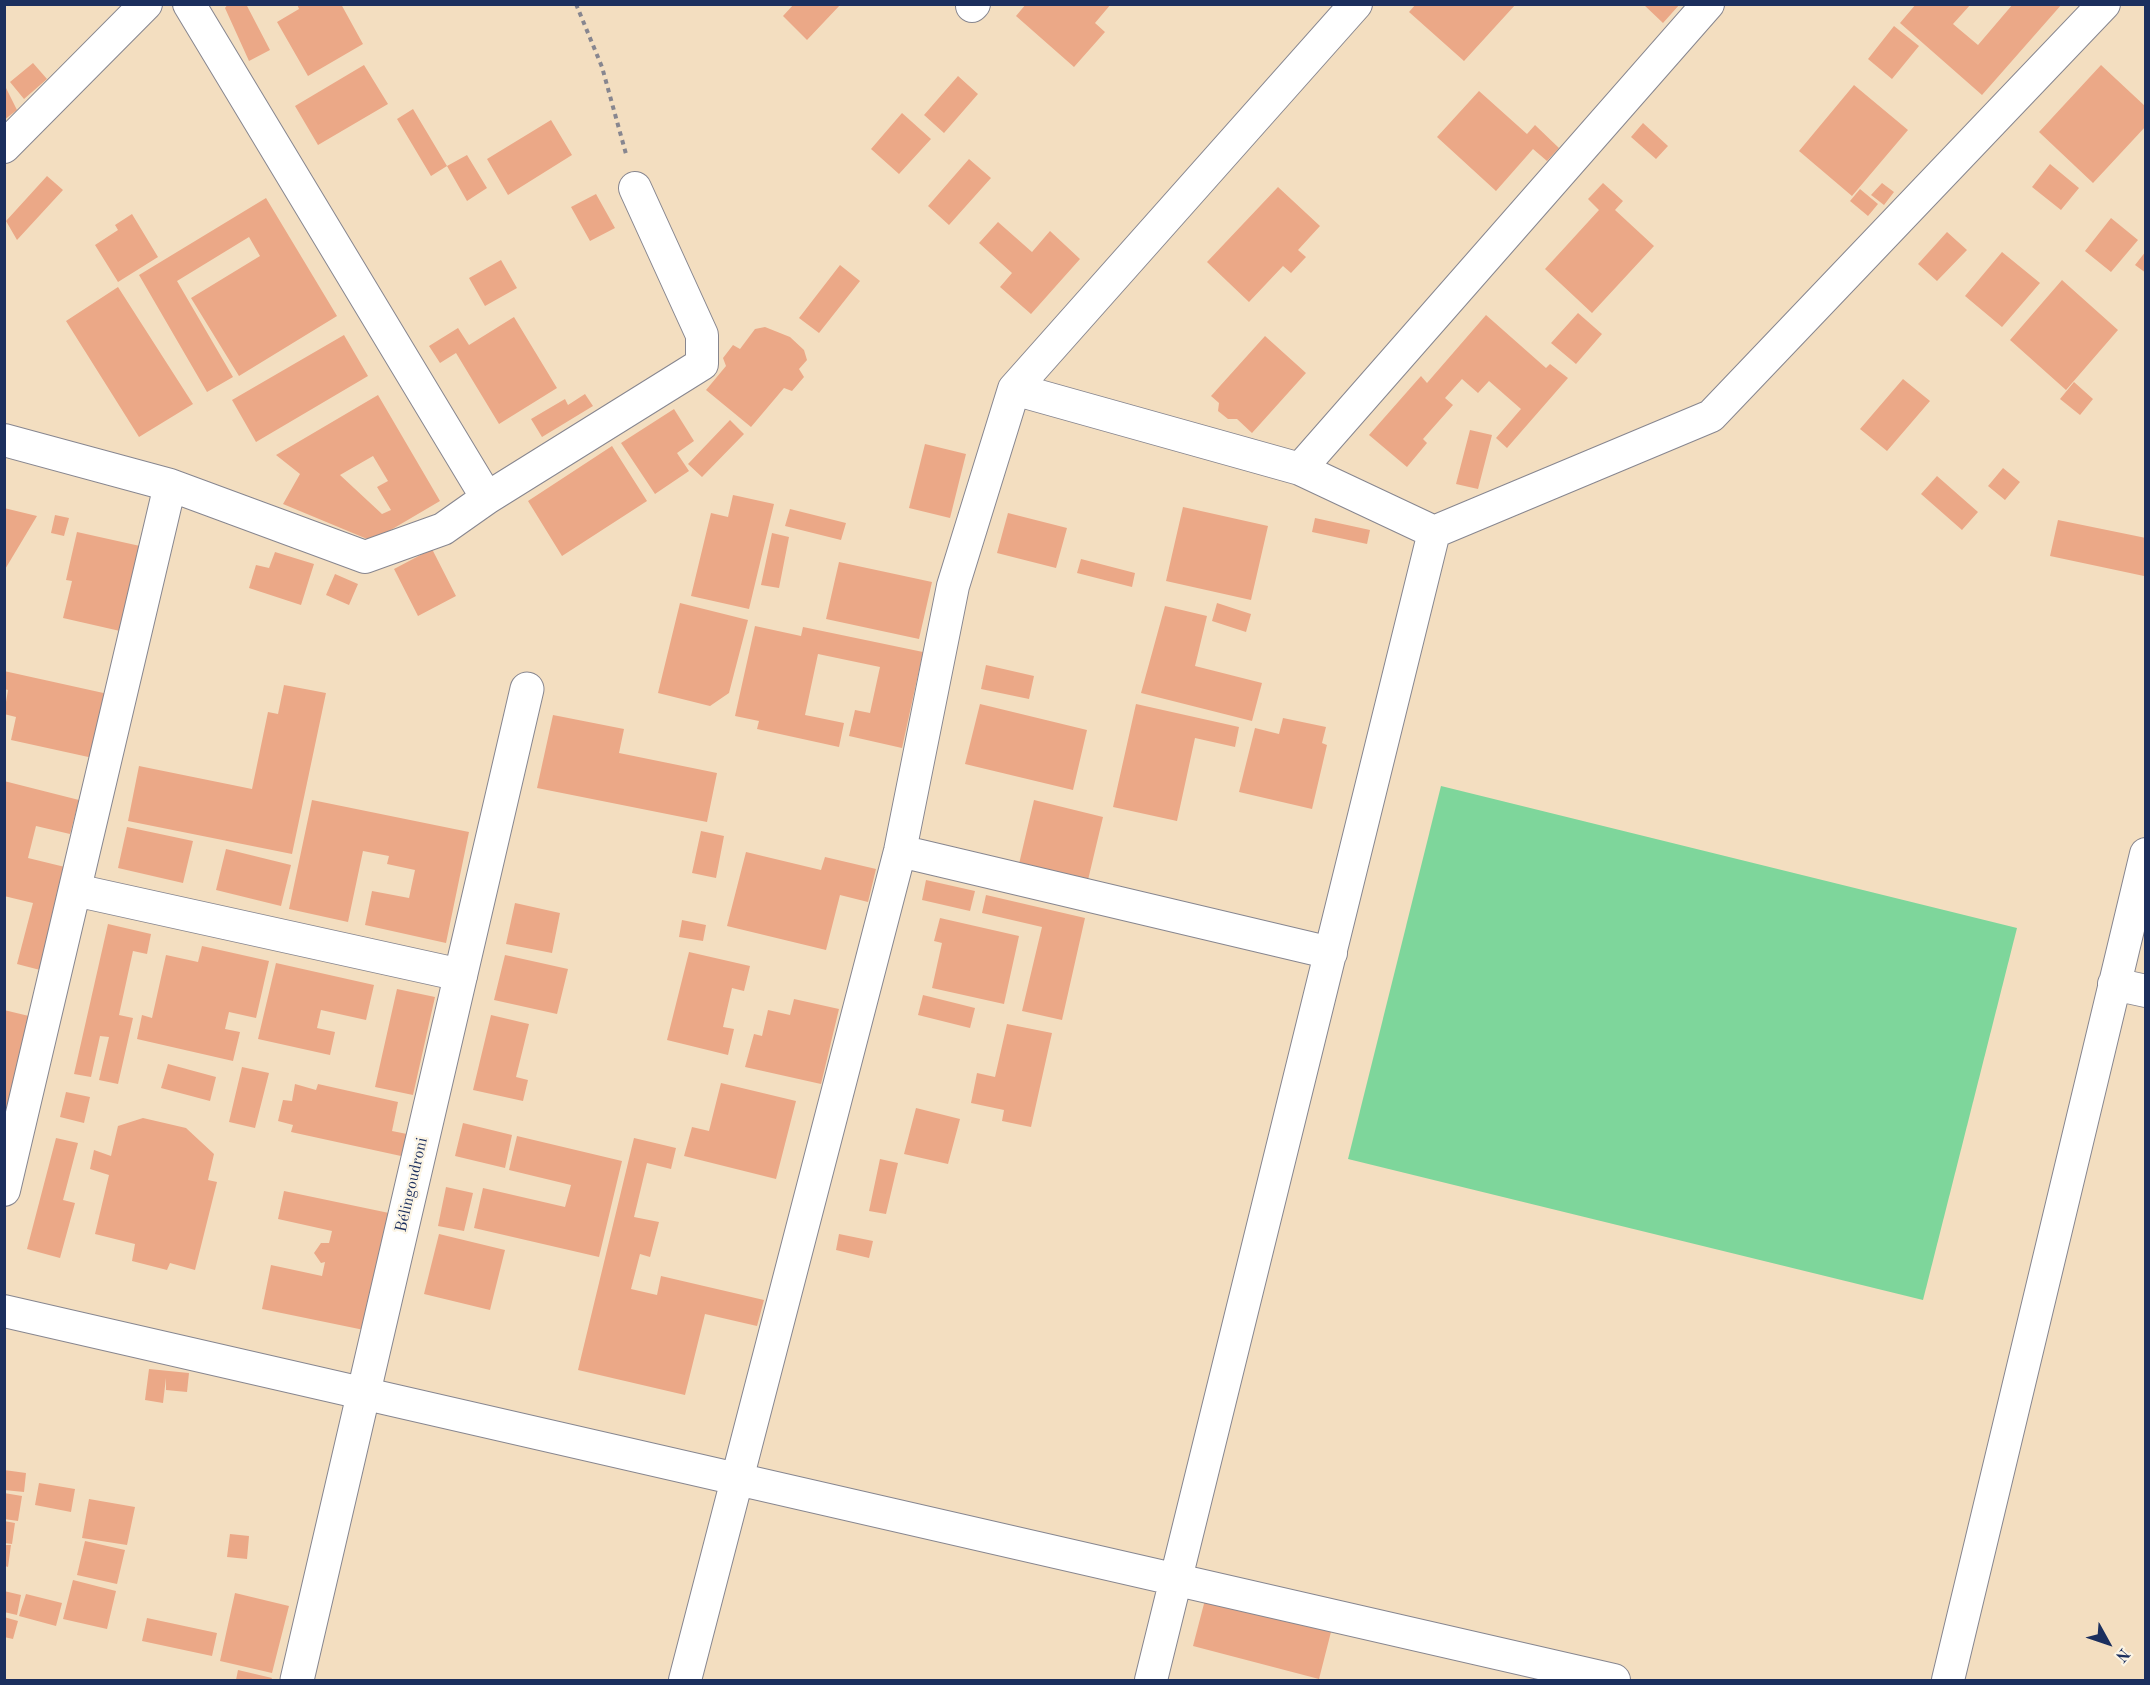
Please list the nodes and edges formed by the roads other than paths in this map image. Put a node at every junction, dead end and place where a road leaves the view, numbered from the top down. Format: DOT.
graph roads {
  1 [pos="146,4"];
  2 [pos="189,4"];
  3 [pos="1356,4"];
  4 [pos="1708,4"];
  5 [pos="2104,4"];
  6 [pos="4,147"];
  7 [pos="635,188"];
  8 [pos="1014,389"];
  9 [pos="4,440"];
  10 [pos="1300,469"];
  11 [pos="170,485"];
  12 [pos="487,498"];
  13 [pos="1434,532"];
  14 [pos="527,689"];
  15 [pos="900,850"];
  16 [pos="2145,854"];
  17 [pos="75,890"];
  18 [pos="1330,953"];
  19 [pos="461,975"];
  20 [pos="2114,984"];
  21 [pos="2145,991"];
  22 [pos="4,1190"];
  23 [pos="4,1311"];
  24 [pos="364,1393"];
  25 [pos="736,1479"];
  26 [pos="1176,1580"];
  27 [pos="297,1680"];
  28 [pos="685,1680"];
  29 [pos="1151,1680"];
  30 [pos="1614,1680"];
  31 [pos="1948,1680"];
  1 -- 6 [label="street"];
  2 -- 12 [label="street"];
  3 -- 8 [label="street"];
  4 -- 10 [label="street"];
  5 -- 13 [label="street"];
  7 -- 12 [label="street"];
  8 -- 10 [label="street"];
  8 -- 15 [label="street"];
  9 -- 11 [label="street"];
  10 -- 13 [label="street"];
  11 -- 12 [label="street"];
  11 -- 17 [label="street"];
  13 -- 18 [label="street"];
  14 -- 19 [label="street, Bélingoudroni"];
  15 -- 18 [label="street"];
  15 -- 25 [label="street"];
  16 -- 20 [label="street"];
  17 -- 19 [label="street"];
  17 -- 22 [label="street"];
  18 -- 26 [label="street"];
  19 -- 24 [label="street, Bélingoudroni"];
  20 -- 21 [label="street"];
  20 -- 31 [label="street"];
  23 -- 24 [label="street"];
  24 -- 25 [label="street"];
  24 -- 27 [label="street, Bélingoudroni"];
  25 -- 26 [label="street"];
  25 -- 28 [label="street"];
  26 -- 29 [label="street"];
  26 -- 30 [label="street"];
}
